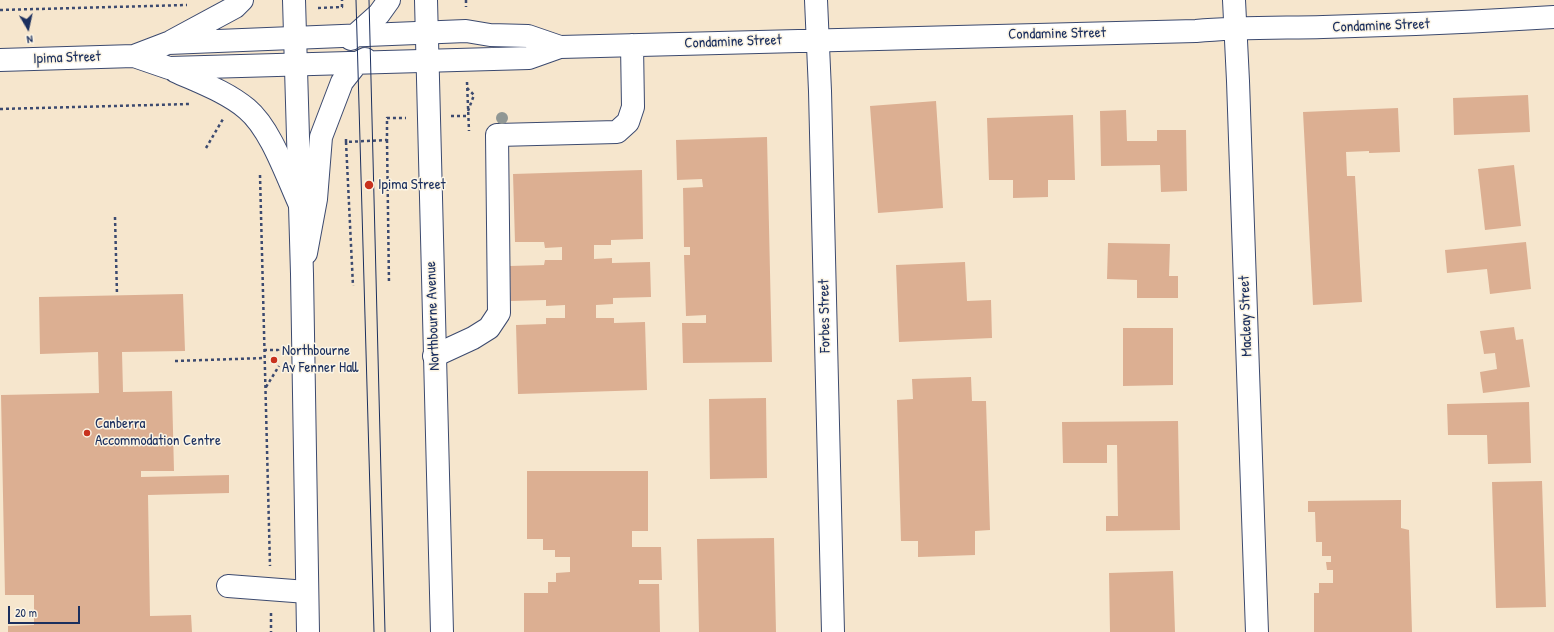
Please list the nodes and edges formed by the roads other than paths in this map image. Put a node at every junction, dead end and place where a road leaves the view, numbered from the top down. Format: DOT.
graph roads {
  1 [pos="242,0"];
  2 [pos="294,0"];
  3 [pos="389,0"];
  4 [pos="426,0"];
  5 [pos="816,0"];
  6 [pos="1234,0"];
  7 [pos="1554,17"];
  8 [pos="1235,28"];
  9 [pos="416,33"];
  10 [pos="357,35"];
  11 [pos="295,38"];
  12 [pos="817,40"];
  13 [pos="168,43"];
  14 [pos="632,45"];
  15 [pos="560,47"];
  16 [pos="134,56"];
  17 [pos="0,60"];
  18 [pos="427,61"];
  19 [pos="357,63"];
  20 [pos="319,64"];
  21 [pos="296,65"];
  22 [pos="169,68"];
  23 [pos="300,205"];
  24 [pos="302,274"];
  25 [pos="434,356"];
  26 [pos="228,586"];
  27 [pos="307,592"];
  28 [pos="308,632"];
  29 [pos="442,632"];
  30 [pos="832,632"];
  31 [pos="1257,632"];
  1 -- 13 [label="main road"];
  2 -- 11 [label="main road"];
  3 -- 10 [label="main road"];
  4 -- 9 [label="main road, Northbourne Avenue"];
  5 -- 12 [label="main road, Forbes Street"];
  6 -- 8 [label="main road, Macleay Street"];
  7 -- 8 [label="main road, Condamine Street"];
  8 -- 12 [label="main road, Condamine Street"];
  8 -- 31 [label="main road, Macleay Street"];
  9 -- 10 [label="main road, Ipima Street"];
  9 -- 15 [label="main road, Condamine Street"];
  9 -- 18 [label="main road, Northbourne Avenue"];
  9 -- 19 [label="main road"];
  10 -- 11 [label="main road, Ipima Street"];
  10 -- 20 [label="main road"];
  11 -- 13 [label="main road, Ipima Street"];
  11 -- 21 [label="main road"];
  12 -- 14 [label="main road, Condamine Street"];
  12 -- 30 [label="main road, Forbes Street"];
  13 -- 16 [label="main road, Ipima Street"];
  14 -- 15 [label="main road, Condamine Street"];
  14 -- 25 [label="main road"];
  15 -- 18 [label="main road, Condamine Street"];
  16 -- 17 [label="main road, Ipima Street"];
  16 -- 22 [label="main road, Ipima Street"];
  18 -- 19 [label="main road, Ipima Street"];
  18 -- 25 [label="main road, Northbourne Avenue"];
  19 -- 20 [label="main road, Ipima Street"];
  19 -- 24 [label="main road"];
  20 -- 21 [label="main road, Ipima Street"];
  21 -- 22 [label="main road, Ipima Street"];
  21 -- 23 [label="main road"];
  22 -- 23 [label="main road"];
  23 -- 24 [label="main road"];
  24 -- 27 [label="main road"];
  25 -- 29 [label="main road, Northbourne Avenue"];
  26 -- 27 [label="main road"];
  27 -- 28 [label="main road"];
}
